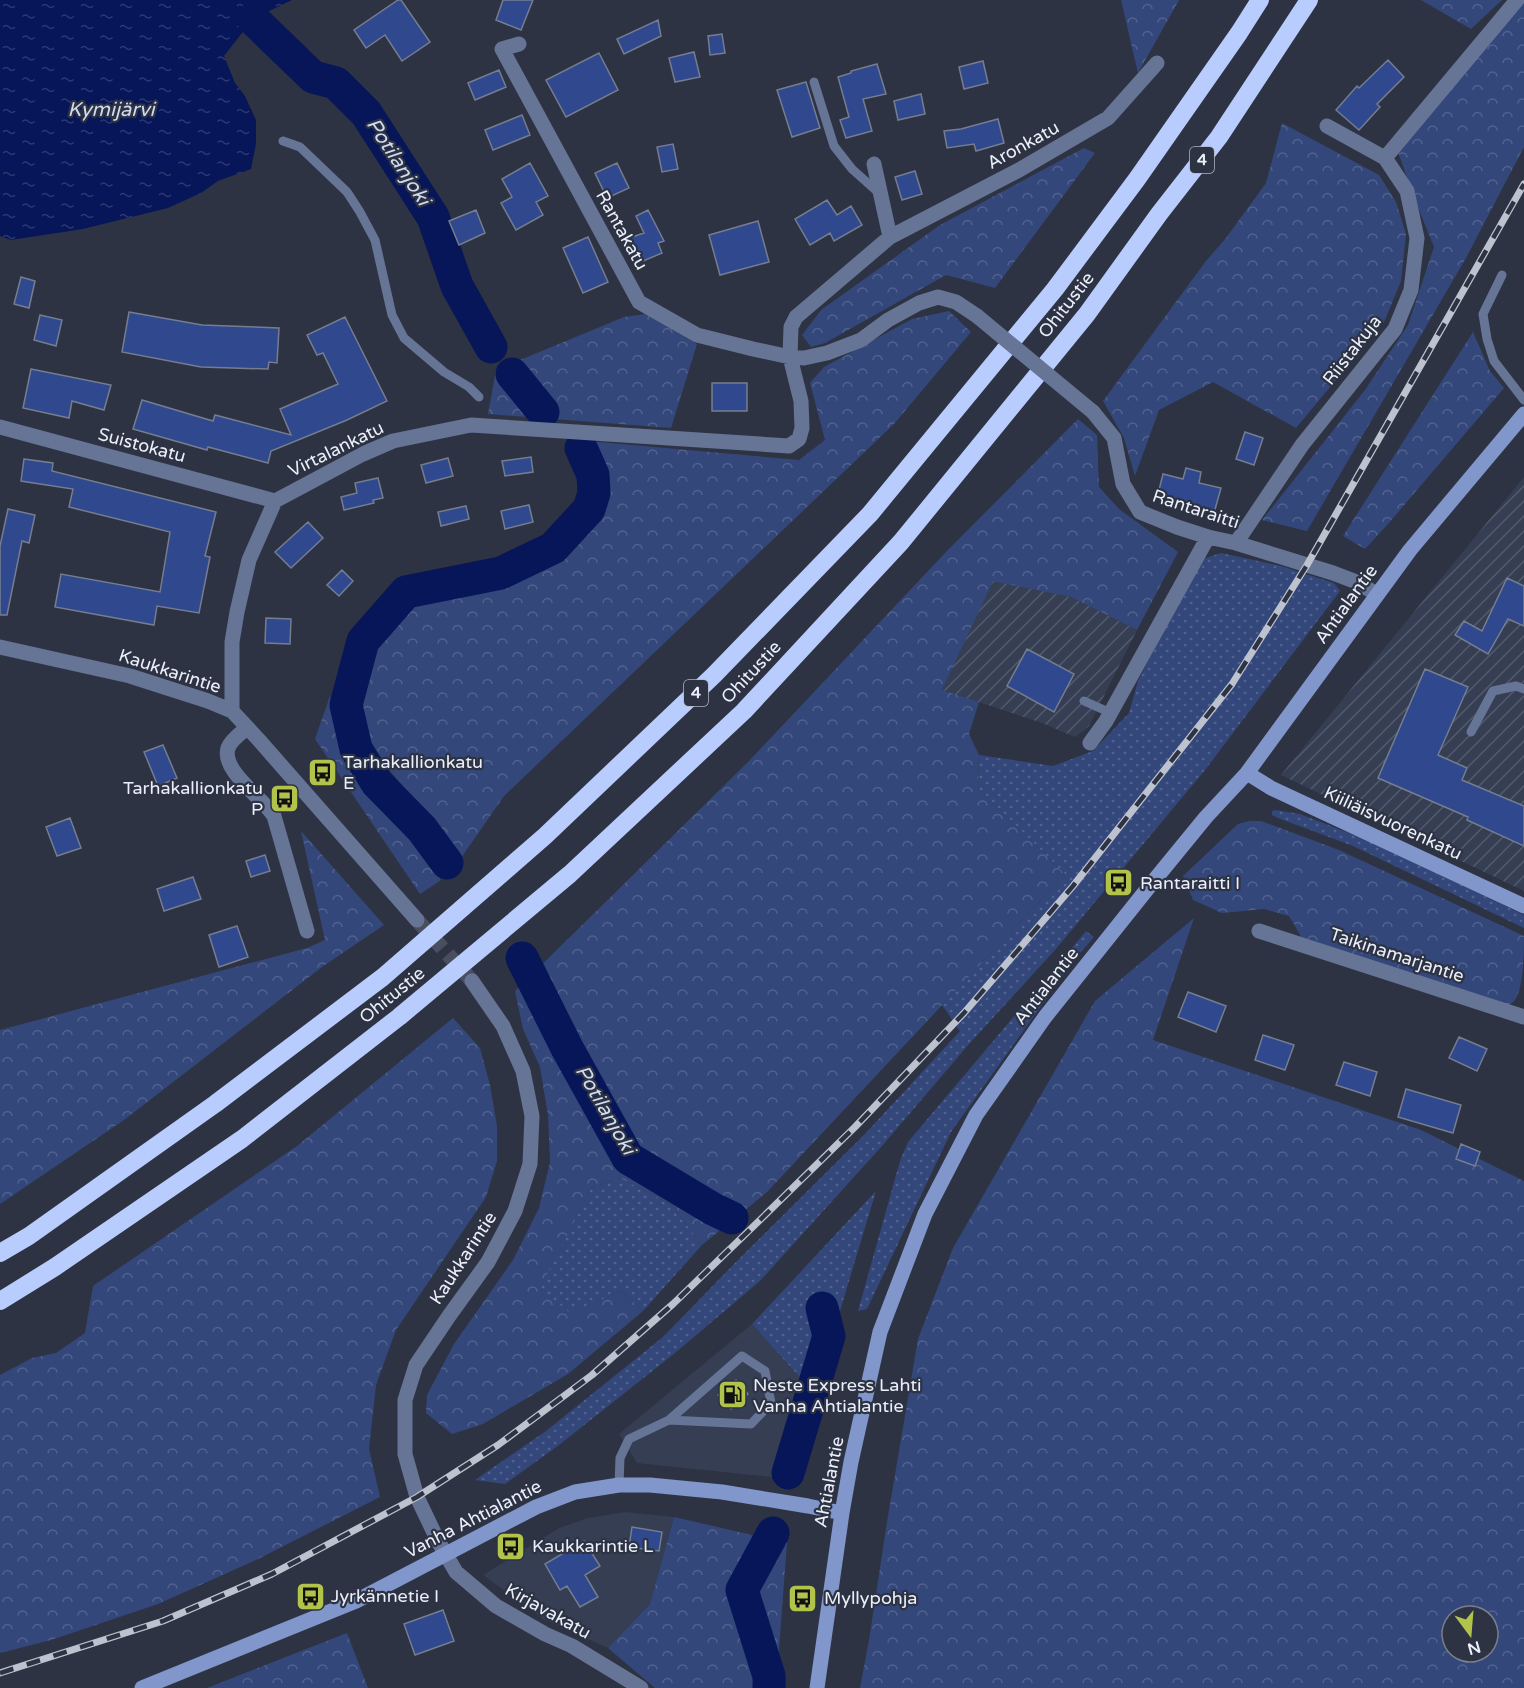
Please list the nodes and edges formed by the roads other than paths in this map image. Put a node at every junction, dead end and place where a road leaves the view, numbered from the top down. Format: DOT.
graph roads {
  1 [pos="1260,0"];
  2 [pos="1309,0"];
  3 [pos="1517,0"];
  4 [pos="519,44"];
  5 [pos="1156,63"];
  6 [pos="814,82"];
  7 [pos="1326,126"];
  8 [pos="283,141"];
  9 [pos="1385,158"];
  10 [pos="874,164"];
  11 [pos="880,194"];
  12 [pos="890,237"];
  13 [pos="1502,274"];
  14 [pos="790,357"];
  15 [pos="479,397"];
  16 [pos="1524,400"];
  17 [pos="1524,414"];
  18 [pos="0,427"];
  19 [pos="802,428"];
  20 [pos="275,501"];
  21 [pos="1208,537"];
  22 [pos="1236,543"];
  23 [pos="1377,594"];
  24 [pos="0,647"];
  25 [pos="1524,689"];
  26 [pos="1084,701"];
  27 [pos="232,711"];
  28 [pos="1111,713"];
  29 [pos="247,728"];
  30 [pos="1471,732"];
  31 [pos="1090,743"];
  32 [pos="1246,773"];
  33 [pos="1524,906"];
  34 [pos="417,920"];
  35 [pos="307,931"];
  36 [pos="1259,931"];
  37 [pos="472,981"];
  38 [pos="1524,1017"];
  39 [pos="0,1253"];
  40 [pos="0,1301"];
  41 [pos="669,1420"];
  42 [pos="619,1485"];
  43 [pos="842,1513"];
  44 [pos="447,1555"];
  45 [pos="142,1688"];
  46 [pos="641,1688"];
  47 [pos="817,1688"];
  1 -- 39 [label="highway, Ohitustie / 4"];
  2 -- 40 [label="highway, Ohitustie / 4"];
  3 -- 9 [label="street"];
  4 -- 14 [label="street, Rantakatu"];
  5 -- 12 [label="street, Aronkatu"];
  6 -- 11 [label="lane"];
  7 -- 9 [label="street, Riistakuja"];
  8 -- 15 [label="lane"];
  9 -- 22 [label="street, Riistakuja"];
  10 -- 11 [label="street"];
  11 -- 12 [label="street"];
  12 -- 14 [label="street, Aronkatu"];
  13 -- 16 [label="lane"];
  14 -- 19 [label="street, Aronkatu"];
  14 -- 21 [label="street, Rantaraitti, bridge"];
  17 -- 23 [label="main road, Ahtialantie"];
  18 -- 20 [label="street, Suistokatu"];
  19 -- 20 [label="street, Virtalankatu"];
  20 -- 27 [label="street"];
  21 -- 22 [label="street, Rantaraitti"];
  21 -- 28 [label="street"];
  22 -- 23 [label="street, Rantaraitti"];
  23 -- 32 [label="main road, Ahtialantie"];
  24 -- 27 [label="street, Kaukkarintie"];
  25 -- 30 [label="lane"];
  26 -- 28 [label="lane"];
  27 -- 29 [label="street, Kaukkarintie"];
  28 -- 31 [label="street"];
  29 -- 34 [label="street, Kaukkarintie"];
  29 -- 35 [label="street"];
  32 -- 33 [label="main road, Kiiliäisvuorenkatu"];
  32 -- 43 [label="main road, Ahtialantie"];
  36 -- 38 [label="street, Taikinamarjantie"];
  37 -- 44 [label="street, Kaukkarintie"];
  41 -- 41 [label="lane"];
  41 -- 42 [label="lane"];
  42 -- 43 [label="main road, Vanha Ahtialantie"];
  42 -- 44 [label="main road, Vanha Ahtialantie"];
  43 -- 47 [label="main road, Ahtialantie"];
  44 -- 45 [label="main road, Vanha Ahtialantie"];
  44 -- 46 [label="street, Kirjavakatu"];
}
